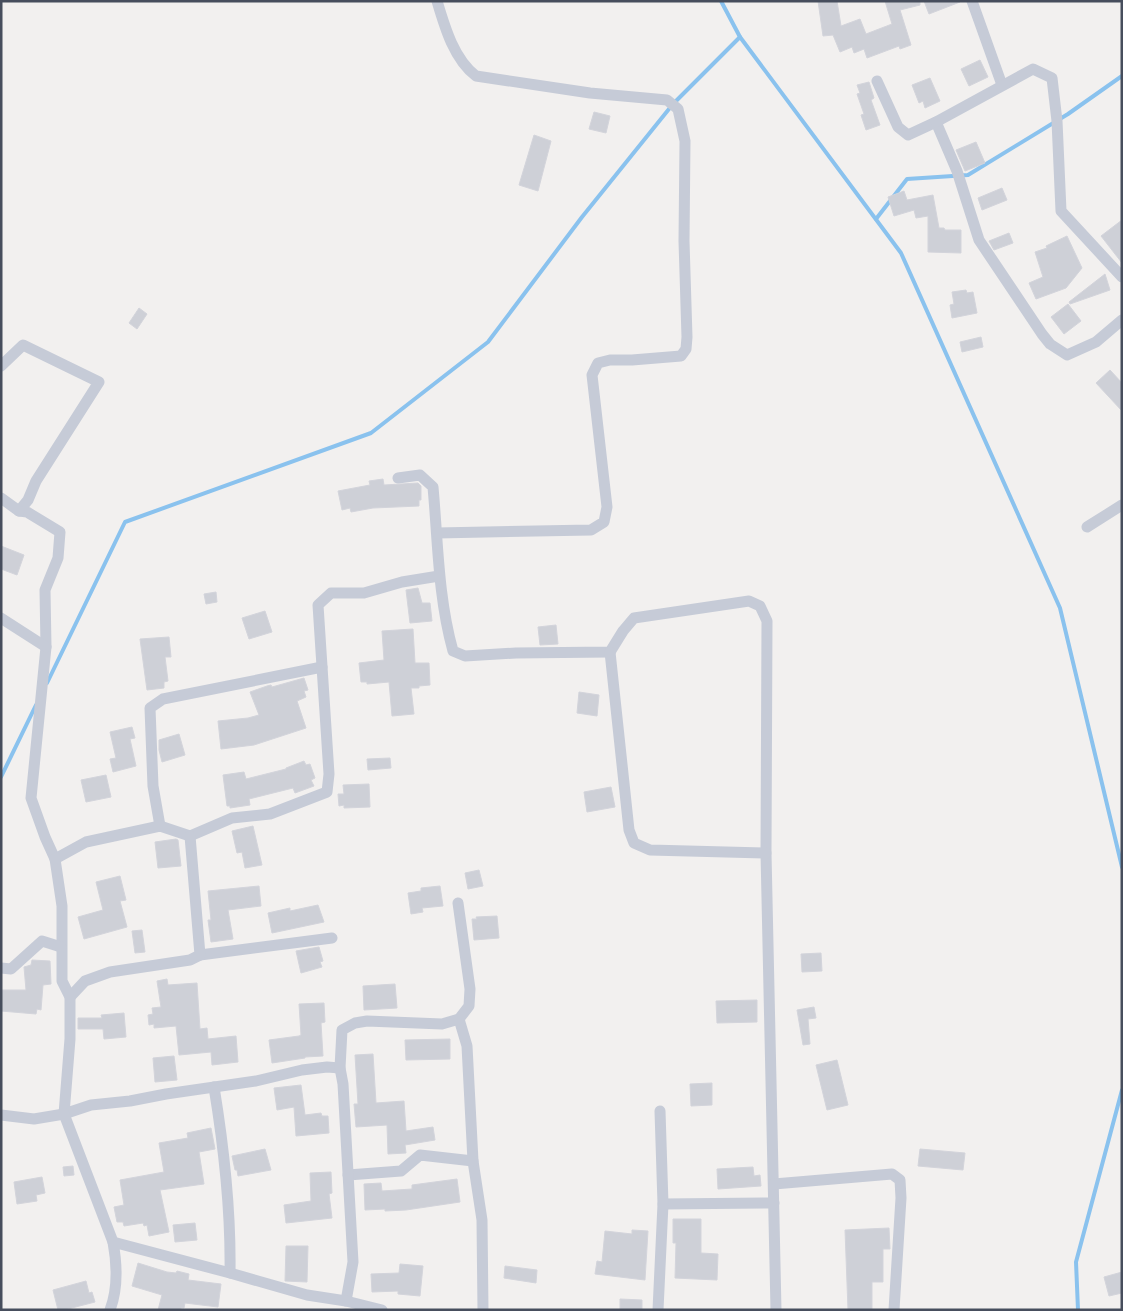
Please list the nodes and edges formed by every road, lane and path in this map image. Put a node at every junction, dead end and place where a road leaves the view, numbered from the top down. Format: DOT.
graph roads {
  1 [pos="438,1"];
  2 [pos="972,1"];
  3 [pos="877,81"];
  4 [pos="1002,85"];
  5 [pos="936,122"];
  6 [pos="1122,277"];
  7 [pos="1122,320"];
  8 [pos="1,366"];
  9 [pos="398,478"];
  10 [pos="1,498"];
  11 [pos="1122,505"];
  12 [pos="19,511"];
  13 [pos="1087,527"];
  14 [pos="437,533"];
  15 [pos="439,576"];
  16 [pos="1,618"];
  17 [pos="46,647"];
  18 [pos="610,652"];
  19 [pos="322,667"];
  20 [pos="160,826"];
  21 [pos="190,836"];
  22 [pos="766,853"];
  23 [pos="55,859"];
  24 [pos="458,903"];
  25 [pos="332,938"];
  26 [pos="61,947"];
  27 [pos="200,956"];
  28 [pos="1,968"];
  29 [pos="70,997"];
  30 [pos="459,1019"];
  31 [pos="340,1068"];
  32 [pos="214,1087"];
  33 [pos="660,1111"];
  34 [pos="64,1114"];
  35 [pos="1,1116"];
  36 [pos="473,1160"];
  37 [pos="348,1175"];
  38 [pos="774,1184"];
  39 [pos="774,1203"];
  40 [pos="662,1204"];
  41 [pos="113,1242"];
  42 [pos="230,1272"];
  43 [pos="346,1301"];
  44 [pos="110,1310"];
  45 [pos="382,1310"];
  46 [pos="483,1310"];
  47 [pos="658,1310"];
  48 [pos="776,1310"];
  49 [pos="894,1310"];
  1 -- 14 [label="street"];
  2 -- 4 [label="street"];
  3 -- 5 [label="street"];
  4 -- 5 [label="street"];
  4 -- 6 [label="street"];
  5 -- 7 [label="street"];
  8 -- 12 [label="street"];
  9 -- 14 [label="street"];
  10 -- 12 [label="street"];
  11 -- 13 [label="street"];
  12 -- 17 [label="street"];
  14 -- 15 [label="street"];
  15 -- 18 [label="street"];
  15 -- 19 [label="street"];
  16 -- 17 [label="street"];
  17 -- 23 [label="street"];
  18 -- 22 [label="street"];
  18 -- 22 [label="street"];
  19 -- 20 [label="street"];
  19 -- 21 [label="street"];
  20 -- 21 [label="street"];
  20 -- 23 [label="street"];
  21 -- 27 [label="street"];
  22 -- 38 [label="street"];
  23 -- 26 [label="street"];
  24 -- 30 [label="street"];
  25 -- 27 [label="street"];
  26 -- 28 [label="street"];
  26 -- 29 [label="street"];
  27 -- 29 [label="street"];
  29 -- 34 [label="street"];
  30 -- 31 [label="street"];
  30 -- 36 [label="street"];
  31 -- 32 [label="street"];
  31 -- 37 [label="street"];
  32 -- 34 [label="street"];
  32 -- 42 [label="street"];
  33 -- 40 [label="street"];
  34 -- 35 [label="street"];
  34 -- 41 [label="street"];
  36 -- 37 [label="street"];
  36 -- 46 [label="street"];
  37 -- 43 [label="street"];
  38 -- 39 [label="street"];
  38 -- 49 [label="street"];
  39 -- 40 [label="street"];
  39 -- 48 [label="street"];
  40 -- 47 [label="street"];
  41 -- 42 [label="street"];
  41 -- 44 [label="street"];
  42 -- 43 [label="street"];
  43 -- 45 [label="street"];
}
